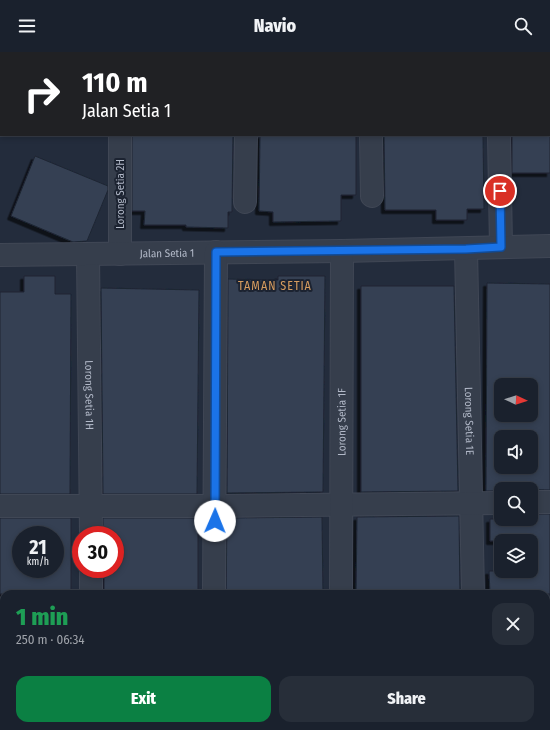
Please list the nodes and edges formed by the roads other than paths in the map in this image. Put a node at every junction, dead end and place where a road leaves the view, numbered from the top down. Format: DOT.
graph roads {
  1 [pos="120,136"];
  2 [pos="246,136"];
  3 [pos="371,136"];
  4 [pos="499,136"];
  5 [pos="372,196"];
  6 [pos="245,202"];
  7 [pos="550,246"];
  8 [pos="501,247"];
  9 [pos="466,249"];
  10 [pos="342,251"];
  11 [pos="216,252"];
  12 [pos="88,254"];
  13 [pos="120,254"];
  14 [pos="0,255"];
  15 [pos="538,502"];
  16 [pos="550,502"];
  17 [pos="472,503"];
  18 [pos="494,503"];
  19 [pos="341,505"];
  20 [pos="0,506"];
  21 [pos="215,506"];
  22 [pos="91,507"];
  23 [pos="91,526"];
  24 [pos="91,578"];
  25 [pos="91,590"];
  26 [pos="214,590"];
  27 [pos="341,590"];
  28 [pos="473,590"];
  1 -- 13 [label="street, Lorong Setia 2H"];
  2 -- 6 [label="street"];
  3 -- 5 [label="street"];
  4 -- 8 [label="street"];
  7 -- 8 [label="street, Jalan Setia 1"];
  8 -- 9 [label="street, Jalan Setia 1"];
  9 -- 10 [label="street, Jalan Setia 1"];
  9 -- 17 [label="street, Lorong Setia 1E"];
  10 -- 11 [label="street, Jalan Setia 1"];
  10 -- 19 [label="street, Lorong Setia 1F"];
  11 -- 13 [label="street, Jalan Setia 1"];
  11 -- 21 [label="street"];
  12 -- 13 [label="street, Jalan Setia 1"];
  12 -- 14 [label="street, Jalan Setia 1"];
  12 -- 22 [label="street, Lorong Setia 1H"];
  15 -- 16 [label="street"];
  17 -- 18 [label="street"];
  17 -- 19 [label="street"];
  17 -- 28 [label="street, Lorong Setia 1E"];
  19 -- 21 [label="street"];
  19 -- 27 [label="street, Lorong Setia 1F"];
  20 -- 22 [label="street"];
  21 -- 22 [label="street"];
  21 -- 26 [label="street"];
  22 -- 23 [label="street, Lorong Setia 1H"];
  24 -- 25 [label="street"];
}
